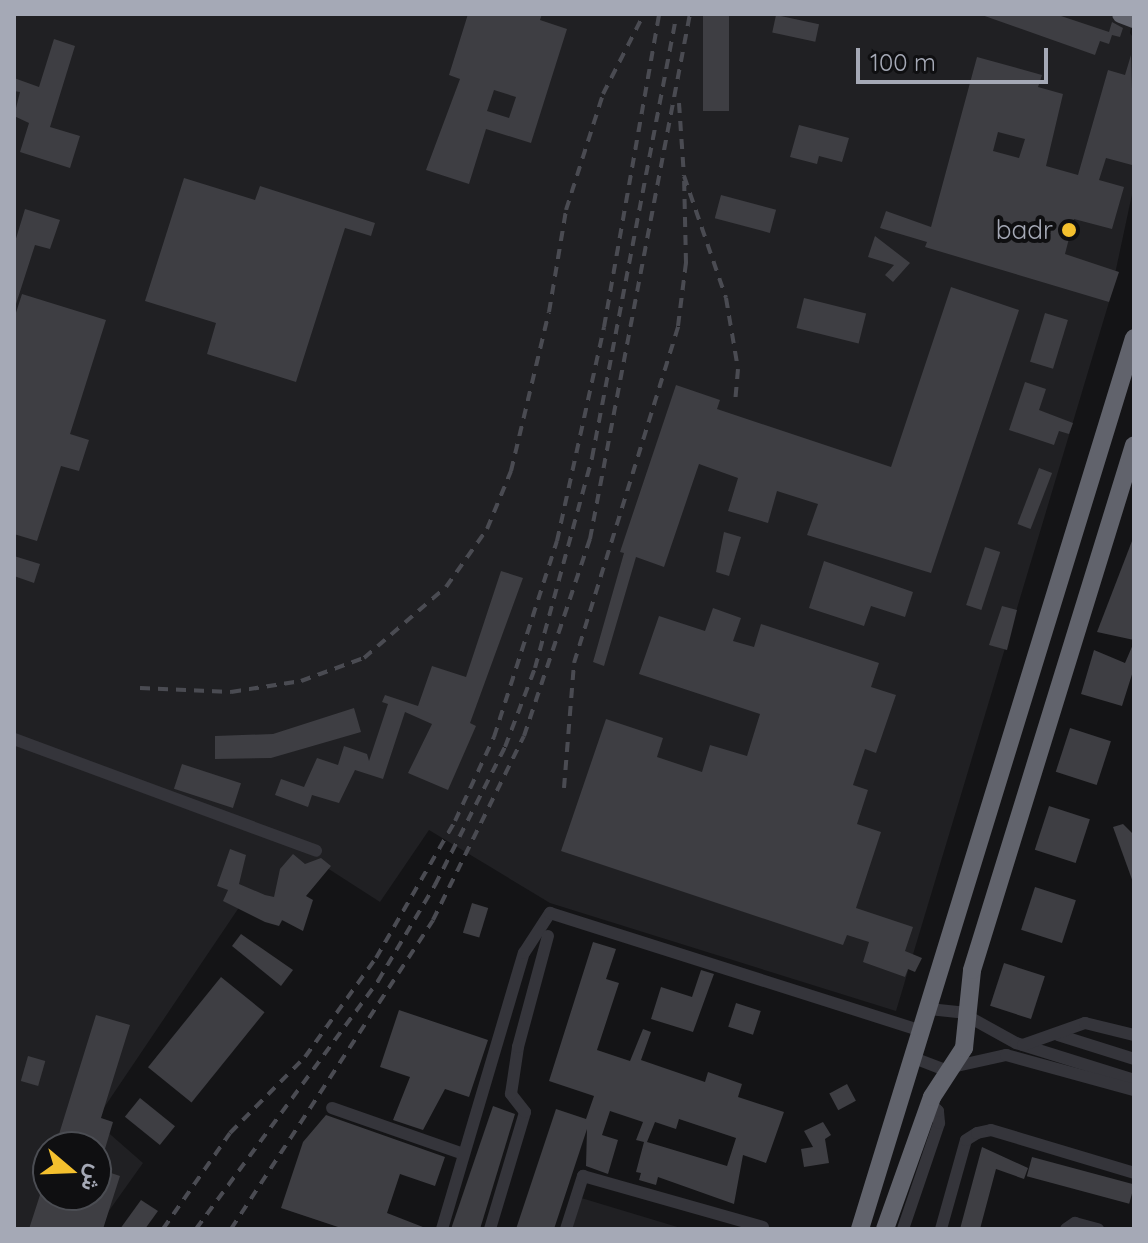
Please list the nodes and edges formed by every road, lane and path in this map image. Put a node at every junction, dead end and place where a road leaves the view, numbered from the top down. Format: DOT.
graph roads {
  1 [pos="1121,14"];
  2 [pos="1134,19"];
  3 [pos="1134,338"];
  4 [pos="1134,445"];
  5 [pos="14,739"];
  6 [pos="316,851"];
  7 [pos="548,936"];
  8 [pos="929,1009"];
  9 [pos="966,1016"];
  10 [pos="922,1031"];
  11 [pos="1058,1035"];
  12 [pos="1134,1035"];
  13 [pos="1022,1045"];
  14 [pos="914,1058"];
  15 [pos="1134,1059"];
  16 [pos="955,1066"];
  17 [pos="1134,1080"];
  18 [pos="1134,1090"];
  19 [pos="903,1093"];
  20 [pos="930,1103"];
  21 [pos="332,1108"];
  22 [pos="463,1154"];
  23 [pos="1134,1173"];
  24 [pos="763,1227"];
  25 [pos="442,1229"];
  26 [pos="490,1229"];
  27 [pos="566,1229"];
  28 [pos="860,1229"];
  29 [pos="885,1229"];
  30 [pos="903,1229"];
  31 [pos="941,1229"];
  32 [pos="1066,1229"];
  33 [pos="1098,1229"];
  1 -- 2 [label="highway"];
  3 -- 8 [label="highway"];
  4 -- 9 [label="highway"];
  5 -- 6 [label="street"];
  7 -- 26 [label="street"];
  8 -- 9 [label="street"];
  8 -- 10 [label="highway"];
  9 -- 13 [label="street"];
  9 -- 16 [label="highway"];
  10 -- 14 [label="highway"];
  10 -- 22 [label="street"];
  11 -- 12 [label="street"];
  11 -- 13 [label="street"];
  11 -- 15 [label="street"];
  13 -- 17 [label="street"];
  14 -- 16 [label="street"];
  14 -- 19 [label="highway"];
  16 -- 18 [label="street"];
  16 -- 20 [label="highway"];
  19 -- 20 [label="highway"];
  19 -- 28 [label="highway"];
  20 -- 29 [label="highway"];
  20 -- 30 [label="street"];
  21 -- 22 [label="street"];
  22 -- 25 [label="street"];
  23 -- 31 [label="street"];
  24 -- 27 [label="street"];
  32 -- 33 [label="street"];
}
